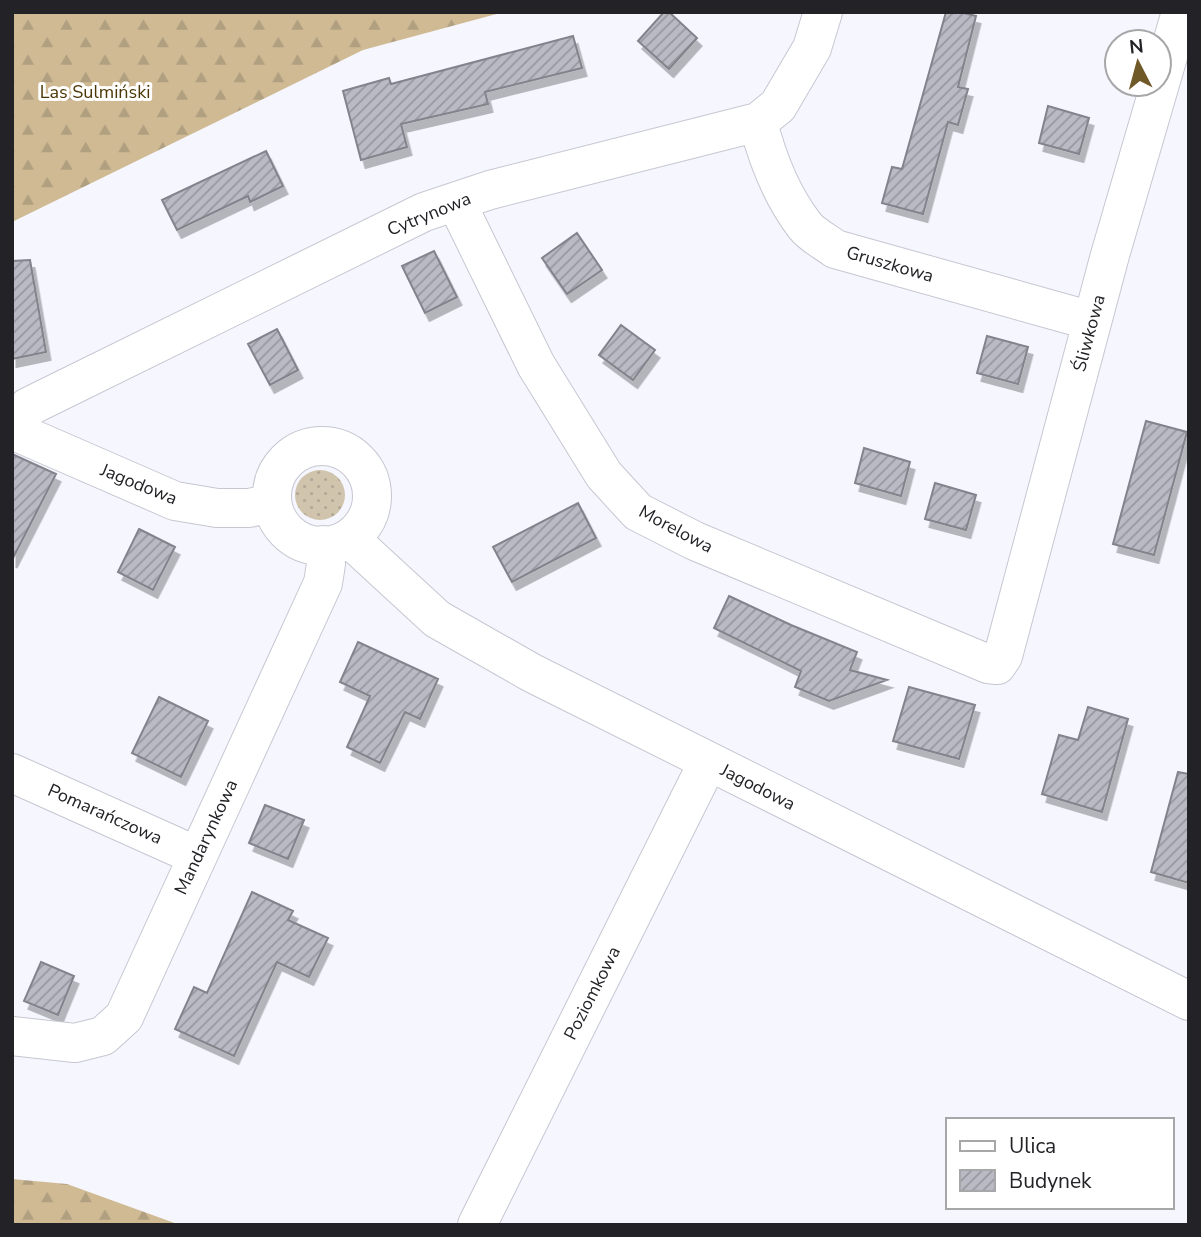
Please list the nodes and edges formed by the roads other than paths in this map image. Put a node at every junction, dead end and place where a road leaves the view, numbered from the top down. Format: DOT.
graph roads {
  1 [pos="823,12"];
  2 [pos="1181,12"];
  3 [pos="758,122"];
  4 [pos="461,201"];
  5 [pos="1092,321"];
  6 [pos="14,431"];
  7 [pos="272,503"];
  8 [pos="336,542"];
  9 [pos="1003,656"];
  10 [pos="708,762"];
  11 [pos="12,773"];
  12 [pos="197,856"];
  13 [pos="1189,1001"];
  14 [pos="12,1036"];
  15 [pos="477,1225"];
  1 -- 3 [label="street"];
  2 -- 5 [label="street, Śliwkowa"];
  3 -- 4 [label="street, Cytrynowa"];
  3 -- 5 [label="street, Gruszkowa"];
  4 -- 6 [label="street, Cytrynowa"];
  4 -- 9 [label="street, Morelowa"];
  5 -- 9 [label="street, Śliwkowa"];
  6 -- 7 [label="street, Jagodowa"];
  7 -- 8 [label="street"];
  7 -- 8 [label="street"];
  8 -- 10 [label="street, Jagodowa"];
  8 -- 12 [label="street, Mandarynkowa"];
  10 -- 13 [label="street, Jagodowa"];
  10 -- 15 [label="street, Poziomkowa"];
  11 -- 12 [label="street, Pomarańczowa"];
  12 -- 14 [label="street, Mandarynkowa"];
}
